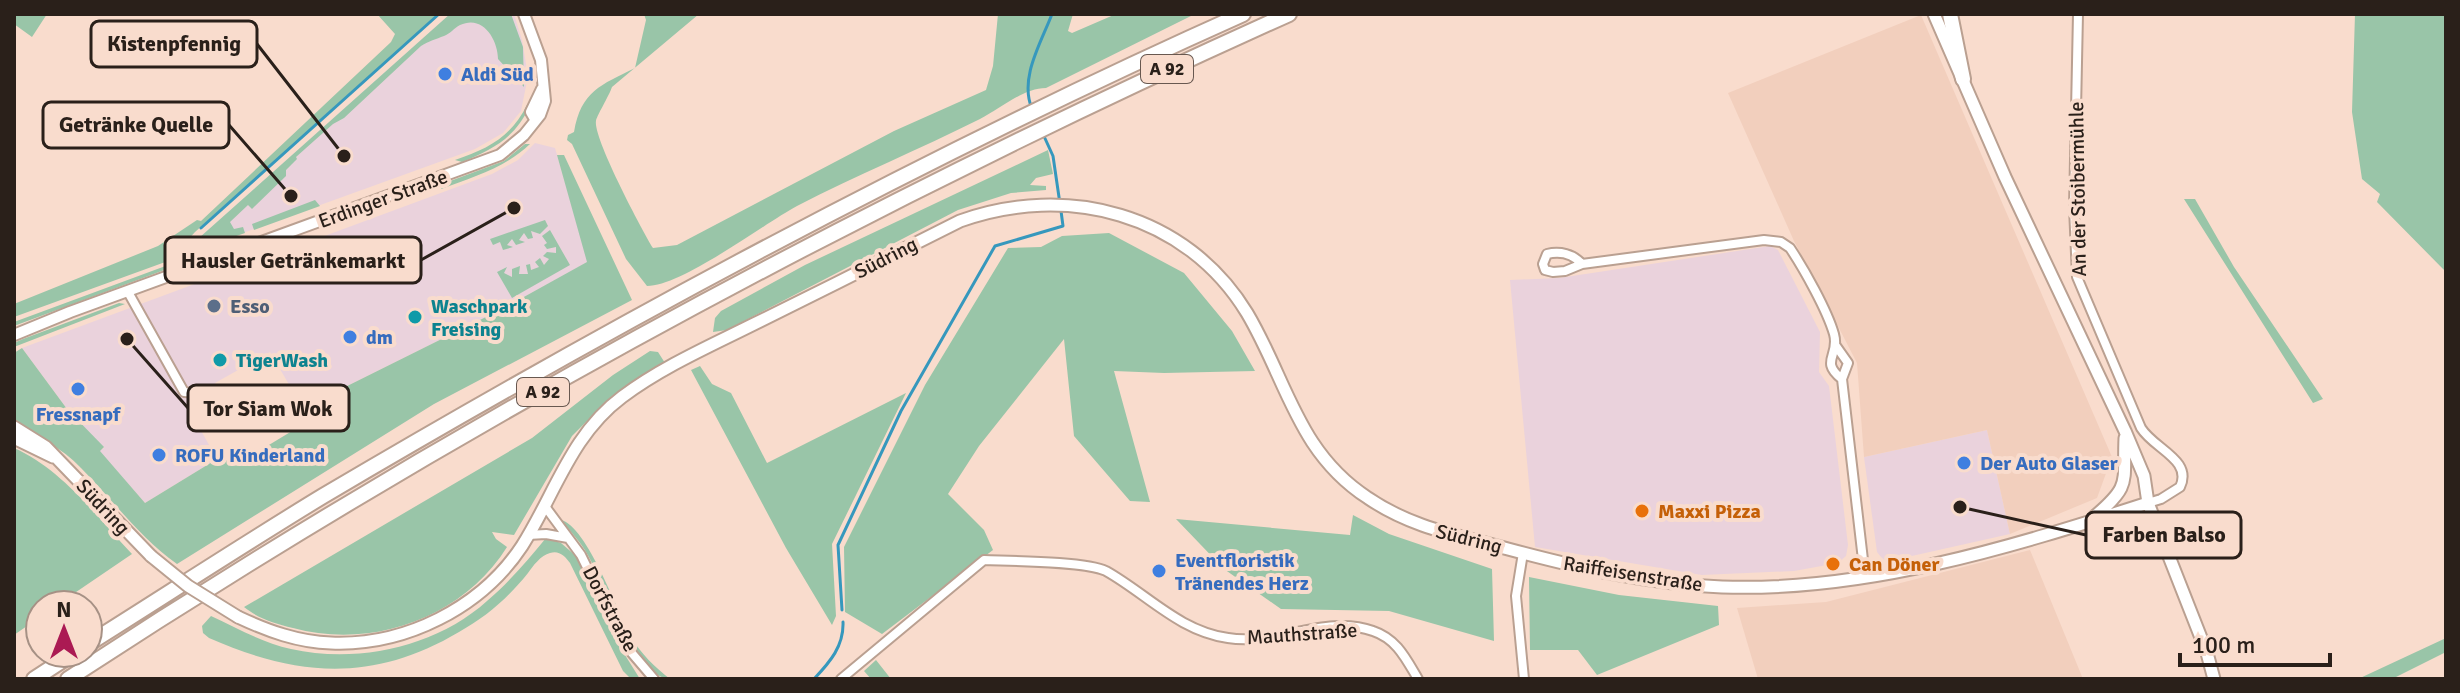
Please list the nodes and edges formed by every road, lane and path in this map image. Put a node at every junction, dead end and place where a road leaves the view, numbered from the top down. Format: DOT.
graph roads {
  1 [pos="524,14"];
  2 [pos="1243,14"];
  3 [pos="1289,14"];
  4 [pos="1934,14"];
  5 [pos="1950,14"];
  6 [pos="2078,14"];
  7 [pos="1963,79"];
  8 [pos="1582,264"];
  9 [pos="128,292"];
  10 [pos="14,335"];
  11 [pos="1836,346"];
  12 [pos="1842,379"];
  13 [pos="195,393"];
  14 [pos="14,427"];
  15 [pos="2125,431"];
  16 [pos="14,438"];
  17 [pos="54,458"];
  18 [pos="2148,503"];
  19 [pos="544,505"];
  20 [pos="2088,522"];
  21 [pos="528,535"];
  22 [pos="568,538"];
  23 [pos="1523,553"];
  24 [pos="2171,560"];
  25 [pos="1865,577"];
  26 [pos="104,634"];
  27 [pos="68,679"];
  28 [pos="654,679"];
  29 [pos="841,679"];
  30 [pos="1418,679"];
  31 [pos="1524,679"];
  32 [pos="2214,679"];
  1 -- 9 [label="street, Erdinger Straße"];
  2 -- 26 [label="highway, A 92"];
  3 -- 27 [label="highway, A 92"];
  4 -- 7 [label="main road"];
  5 -- 7 [label="highway"];
  6 -- 18 [label="street, An der Stoibermühle"];
  7 -- 15 [label="main road"];
  8 -- 11 [label="street"];
  9 -- 10 [label="street, Erdinger Straße"];
  9 -- 13 [label="street"];
  11 -- 12 [label="street"];
  11 -- 12 [label="street"];
  12 -- 25 [label="street"];
  14 -- 17 [label="main road, Südring"];
  15 -- 18 [label="main road"];
  15 -- 20 [label="main road"];
  16 -- 17 [label="main road, Südring"];
  17 -- 21 [label="main road, Südring, bridge"];
  18 -- 20 [label="main road, Raiffeisenstraße"];
  18 -- 24 [label="main road"];
  19 -- 21 [label="main road, Südring"];
  19 -- 22 [label="street, Dorfstraße"];
  19 -- 23 [label="main road, Südring"];
  20 -- 24 [label="main road"];
  20 -- 25 [label="main road, Raiffeisenstraße"];
  21 -- 22 [label="street"];
  22 -- 28 [label="street, Dorfstraße"];
  23 -- 25 [label="main road, Raiffeisenstraße"];
  23 -- 31 [label="street"];
  24 -- 32 [label="main road"];
  29 -- 30 [label="street, Mauthstraße"];
}
